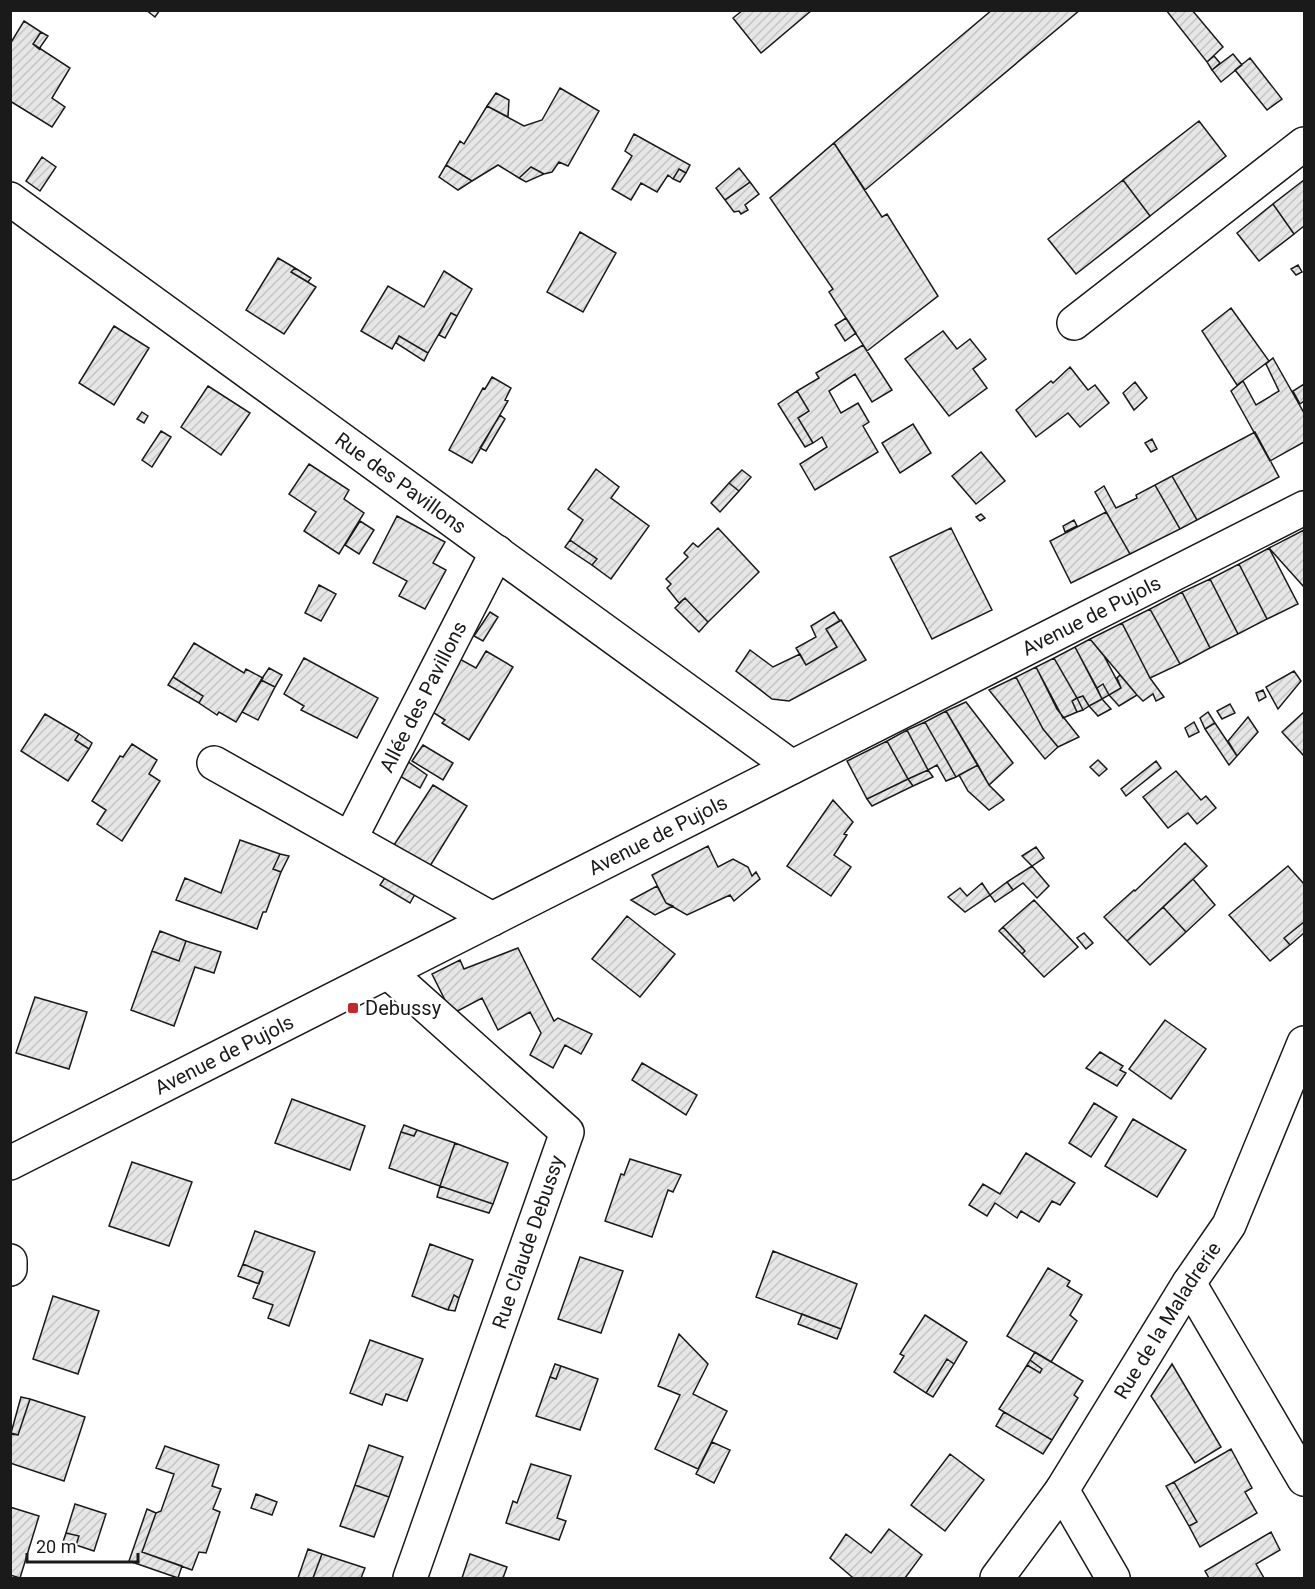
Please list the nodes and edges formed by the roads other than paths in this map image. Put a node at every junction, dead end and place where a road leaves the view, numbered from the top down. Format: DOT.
graph roads {
  1 [pos="1305,144"];
  2 [pos="10,198"];
  3 [pos="1074,323"];
  4 [pos="1305,507"];
  5 [pos="497,552"];
  6 [pos="214,763"];
  7 [pos="792,767"];
  8 [pos="350,839"];
  9 [pos="492,919"];
  10 [pos="388,972"];
  11 [pos="1305,1044"];
  12 [pos="10,1163"];
  13 [pos="10,1261"];
  14 [pos="10,1269"];
  15 [pos="1189,1283"];
  16 [pos="1305,1479"];
  17 [pos="1062,1490"];
  18 [pos="410,1578"];
  19 [pos="997,1578"];
  20 [pos="1113,1578"];
  1 -- 3 [label="street"];
  2 -- 5 [label="street, Rue des Pavillons"];
  4 -- 7 [label="street, Avenue de Pujols"];
  5 -- 7 [label="street, Rue des Pavillons"];
  5 -- 8 [label="street, Allée des Pavillons"];
  6 -- 8 [label="street"];
  7 -- 9 [label="street, Avenue de Pujols"];
  8 -- 9 [label="street"];
  9 -- 10 [label="street, Avenue de Pujols"];
  10 -- 12 [label="street, Avenue de Pujols"];
  10 -- 18 [label="street, Rue Claude Debussy"];
  11 -- 15 [label="street, Rue de la Maladrerie"];
  13 -- 14 [label="street"];
  15 -- 16 [label="street"];
  15 -- 17 [label="street, Rue de la Maladrerie"];
  17 -- 19 [label="street, Rue de la Maladrerie"];
  17 -- 20 [label="street"];
}
